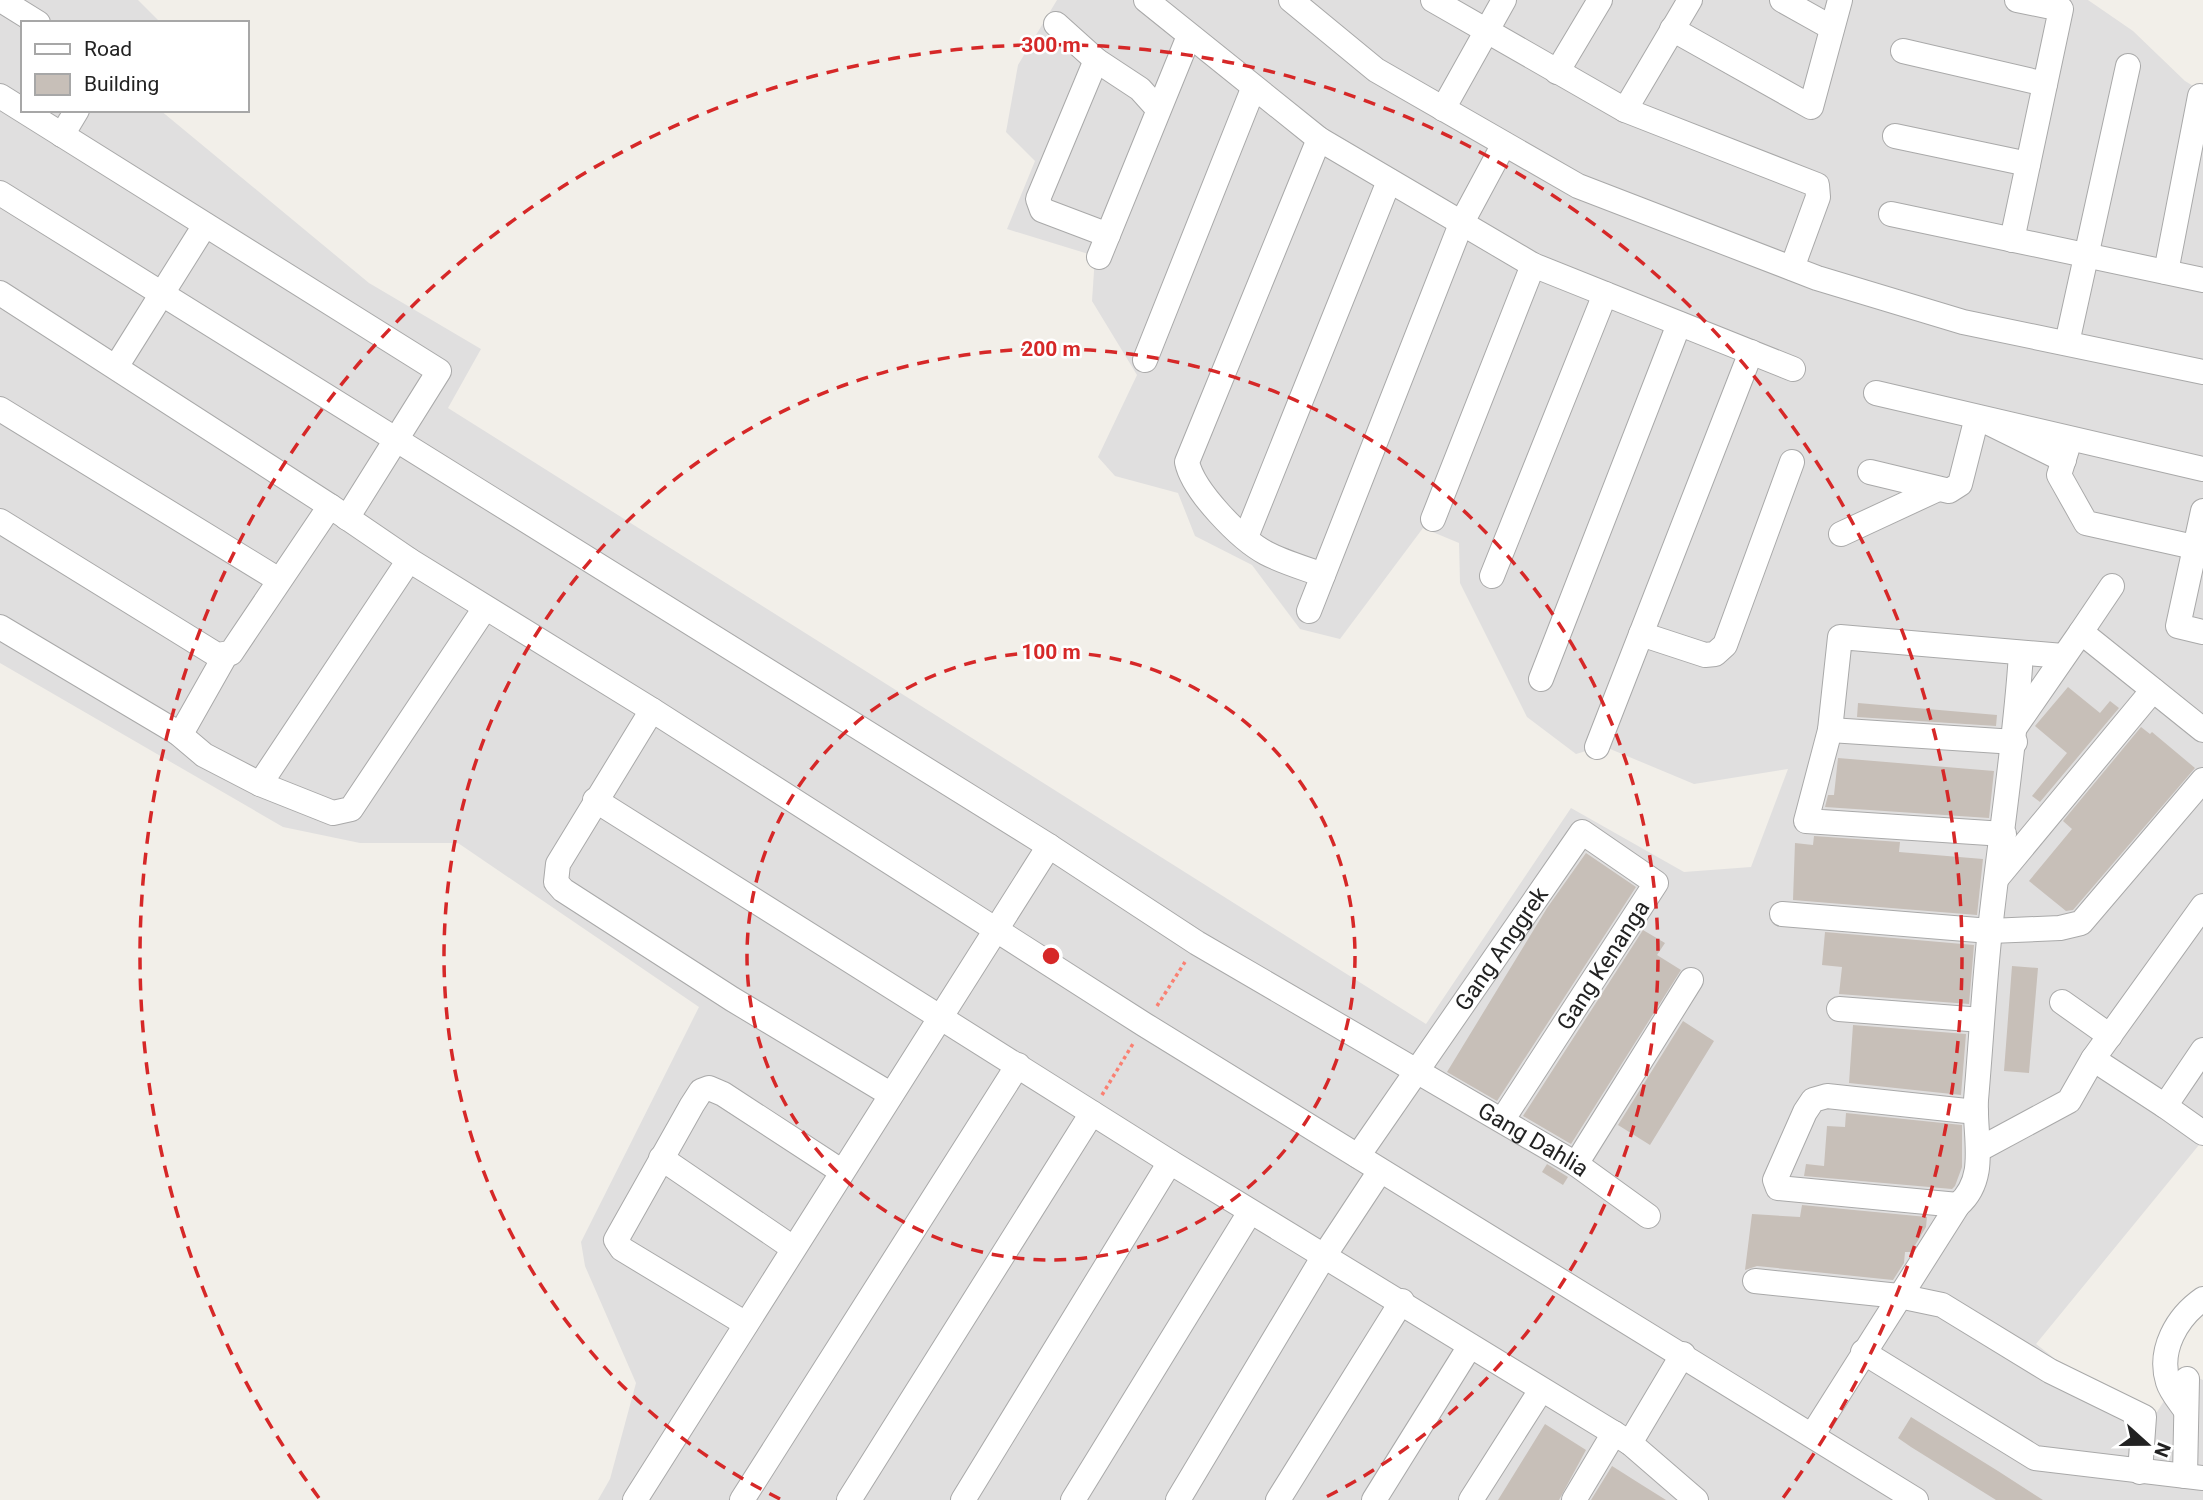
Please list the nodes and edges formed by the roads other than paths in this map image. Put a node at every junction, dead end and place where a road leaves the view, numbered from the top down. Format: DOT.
graph roads {
  1 [pos="1,0"];
  2 [pos="1146,0"];
  3 [pos="1291,0"];
  4 [pos="1433,0"];
  5 [pos="1504,0"];
  6 [pos="1600,0"];
  7 [pos="1690,0"];
  8 [pos="1782,0"];
  9 [pos="1840,0"];
  10 [pos="2017,0"];
  11 [pos="35,21"];
  12 [pos="1056,24"];
  13 [pos="1832,28"];
  14 [pos="1672,29"];
  15 [pos="1485,31"];
  16 [pos="1185,43"];
  17 [pos="1903,51"];
  18 [pos="1096,60"];
  19 [pos="2128,66"];
  20 [pos="1557,72"];
  21 [pos="2045,84"];
  22 [pos="1140,89"];
  23 [pos="1253,89"];
  24 [pos="0,96"];
  25 [pos="2200,96"];
  26 [pos="21,109"];
  27 [pos="1443,109"];
  28 [pos="1158,110"];
  29 [pos="1625,110"];
  30 [pos="25,112"];
  31 [pos="76,112"];
  32 [pos="62,135"];
  33 [pos="1895,136"];
  34 [pos="1319,139"];
  35 [pos="1504,144"];
  36 [pos="2028,164"];
  37 [pos="1389,181"];
  38 [pos="0,193"];
  39 [pos="1891,214"];
  40 [pos="1461,223"];
  41 [pos="205,225"];
  42 [pos="2012,240"];
  43 [pos="2086,255"];
  44 [pos="1533,265"];
  45 [pos="1792,268"];
  46 [pos="2166,272"];
  47 [pos="2203,280"];
  48 [pos="0,293"];
  49 [pos="162,293"];
  50 [pos="1605,294"];
  51 [pos="1679,324"];
  52 [pos="2067,343"];
  53 [pos="1751,352"];
  54 [pos="1145,360"];
  55 [pos="116,367"];
  56 [pos="1793,369"];
  57 [pos="2203,372"];
  58 [pos="1876,393"];
  59 [pos="0,410"];
  60 [pos="1977,417"];
  61 [pos="396,440"];
  62 [pos="2067,449"];
  63 [pos="1792,462"];
  64 [pos="2203,469"];
  65 [pos="1870,472"];
  66 [pos="1938,489"];
  67 [pos="2203,511"];
  68 [pos="338,512"];
  69 [pos="1433,519"];
  70 [pos="0,521"];
  71 [pos="1841,534"];
  72 [pos="1246,537"];
  73 [pos="2199,548"];
  74 [pos="409,560"];
  75 [pos="1322,575"];
  76 [pos="1492,576"];
  77 [pos="279,580"];
  78 [pos="2112,586"];
  79 [pos="485,608"];
  80 [pos="1309,611"];
  81 [pos="0,627"];
  82 [pos="2081,632"];
  83 [pos="2203,632"];
  84 [pos="1642,634"];
  85 [pos="2021,654"];
  86 [pos="225,656"];
  87 [pos="2063,656"];
  88 [pos="1541,679"];
  89 [pos="2153,690"];
  90 [pos="652,710"];
  91 [pos="1830,730"];
  92 [pos="2203,730"];
  93 [pos="178,733"];
  94 [pos="2015,734"];
  95 [pos="1597,747"];
  96 [pos="2203,780"];
  97 [pos="260,784"];
  98 [pos="596,800"];
  99 [pos="1587,834"];
  100 [pos="2004,834"];
  101 [pos="1049,846"];
  102 [pos="1996,879"];
  103 [pos="2203,906"];
  104 [pos="1782,914"];
  105 [pos="995,930"];
  106 [pos="1990,931"];
  107 [pos="1691,980"];
  108 [pos="2062,1002"];
  109 [pos="1839,1009"];
  110 [pos="941,1016"];
  111 [pos="1982,1020"];
  112 [pos="2110,1036"];
  113 [pos="2203,1050"];
  114 [pos="2093,1059"];
  115 [pos="1018,1065"];
  116 [pos="1414,1070"];
  117 [pos="890,1094"];
  118 [pos="2165,1106"];
  119 [pos="1976,1112"];
  120 [pos="1092,1113"];
  121 [pos="1503,1119"];
  122 [pos="2203,1133"];
  123 [pos="1978,1150"];
  124 [pos="1357,1156"];
  125 [pos="661,1158"];
  126 [pos="1170,1162"];
  127 [pos="1576,1164"];
  128 [pos="841,1171"];
  129 [pos="1380,1171"];
  130 [pos="1958,1205"];
  131 [pos="1250,1212"];
  132 [pos="1648,1216"];
  133 [pos="793,1248"];
  134 [pos="1324,1256"];
  135 [pos="1755,1281"];
  136 [pos="1899,1296"];
  137 [pos="2203,1299"];
  138 [pos="1402,1301"];
  139 [pos="746,1324"];
  140 [pos="1470,1346"];
  141 [pos="1863,1352"];
  142 [pos="1683,1354"];
  143 [pos="2187,1379"];
  144 [pos="1541,1390"];
  145 [pos="2186,1411"];
  146 [pos="1813,1434"];
  147 [pos="1622,1438"];
  148 [pos="2140,1472"];
  149 [pos="2194,1477"];
  150 [pos="1682,1495"];
  151 [pos="1184,1498"];
  152 [pos="635,1500"];
  153 [pos="742,1500"];
  154 [pos="849,1500"];
  155 [pos="963,1500"];
  156 [pos="1073,1500"];
  157 [pos="1279,1500"];
  158 [pos="1374,1500"];
  159 [pos="1471,1500"];
  160 [pos="1574,1500"];
  161 [pos="1916,1500"];
  1 -- 11 [label="street"];
  2 -- 16 [label="street"];
  3 -- 27 [label="street"];
  4 -- 15 [label="street"];
  5 -- 15 [label="street"];
  6 -- 20 [label="street"];
  7 -- 14 [label="street"];
  8 -- 13 [label="street"];
  9 -- 13 [label="street"];
  10 -- 21 [label="street"];
  12 -- 18 [label="street"];
  13 -- 14 [label="street"];
  14 -- 29 [label="street"];
  15 -- 20 [label="street"];
  15 -- 27 [label="street"];
  16 -- 22 [label="street"];
  16 -- 23 [label="street"];
  16 -- 28 [label="street"];
  17 -- 21 [label="street"];
  18 -- 22 [label="street"];
  18 -- 28 [label="street"];
  19 -- 43 [label="street"];
  20 -- 29 [label="street"];
  21 -- 36 [label="street"];
  22 -- 28 [label="street"];
  23 -- 34 [label="street"];
  23 -- 54 [label="street"];
  24 -- 26 [label="street"];
  25 -- 46 [label="street"];
  27 -- 35 [label="street"];
  29 -- 45 [label="street"];
  30 -- 32 [label="street"];
  31 -- 32 [label="street"];
  32 -- 41 [label="street"];
  33 -- 36 [label="street"];
  34 -- 37 [label="street"];
  34 -- 72 [label="street"];
  35 -- 40 [label="street"];
  35 -- 45 [label="street"];
  36 -- 42 [label="street"];
  37 -- 40 [label="street"];
  37 -- 72 [label="street"];
  38 -- 49 [label="street, Gang Dahlia"];
  39 -- 42 [label="street"];
  40 -- 44 [label="street"];
  40 -- 75 [label="street"];
  41 -- 49 [label="street"];
  41 -- 61 [label="street"];
  42 -- 43 [label="street"];
  43 -- 46 [label="street"];
  43 -- 52 [label="street"];
  44 -- 50 [label="street"];
  44 -- 69 [label="street"];
  45 -- 52 [label="street"];
  46 -- 47 [label="street"];
  48 -- 55 [label="street"];
  49 -- 55 [label="street"];
  49 -- 61 [label="street, Gang Dahlia"];
  50 -- 51 [label="street"];
  50 -- 76 [label="street"];
  51 -- 53 [label="street"];
  51 -- 88 [label="street"];
  52 -- 57 [label="street"];
  53 -- 56 [label="street"];
  53 -- 84 [label="street"];
  55 -- 68 [label="street"];
  58 -- 60 [label="street"];
  59 -- 77 [label="street"];
  60 -- 62 [label="street"];
  60 -- 66 [label="street"];
  61 -- 68 [label="street"];
  61 -- 101 [label="street, Gang Dahlia"];
  62 -- 64 [label="street"];
  62 -- 73 [label="street"];
  63 -- 84 [label="street"];
  65 -- 66 [label="street"];
  66 -- 71 [label="street"];
  67 -- 73 [label="street"];
  68 -- 74 [label="street"];
  68 -- 77 [label="street"];
  70 -- 86 [label="street"];
  72 -- 75 [label="street"];
  73 -- 83 [label="street"];
  74 -- 79 [label="street"];
  74 -- 97 [label="street"];
  75 -- 80 [label="street"];
  77 -- 86 [label="street"];
  78 -- 82 [label="street"];
  79 -- 90 [label="street"];
  79 -- 97 [label="street"];
  81 -- 93 [label="street"];
  82 -- 87 [label="street"];
  82 -- 89 [label="street"];
  84 -- 95 [label="street"];
  85 -- 87 [label="street"];
  85 -- 91 [label="street"];
  85 -- 94 [label="street"];
  86 -- 93 [label="street"];
  87 -- 94 [label="street"];
  89 -- 92 [label="street"];
  89 -- 102 [label="street"];
  90 -- 98 [label="street"];
  90 -- 105 [label="street"];
  91 -- 94 [label="street"];
  91 -- 100 [label="street"];
  93 -- 97 [label="street"];
  94 -- 100 [label="street"];
  96 -- 106 [label="street"];
  98 -- 110 [label="street"];
  98 -- 117 [label="street"];
  99 -- 116 [label="street, Gang Anggrek"];
  99 -- 121 [label="street, Gang Kenanga"];
  100 -- 102 [label="street"];
  101 -- 105 [label="street"];
  101 -- 116 [label="street, Gang Dahlia"];
  102 -- 106 [label="street"];
  103 -- 112 [label="street"];
  104 -- 106 [label="street"];
  105 -- 110 [label="street"];
  105 -- 124 [label="street"];
  106 -- 111 [label="street"];
  107 -- 127 [label="street"];
  108 -- 112 [label="street"];
  109 -- 111 [label="street"];
  110 -- 115 [label="street"];
  110 -- 117 [label="street"];
  111 -- 119 [label="street"];
  112 -- 114 [label="street"];
  113 -- 118 [label="street"];
  114 -- 118 [label="street"];
  114 -- 123 [label="street"];
  115 -- 120 [label="street"];
  115 -- 153 [label="street"];
  116 -- 121 [label="street, Gang Dahlia"];
  116 -- 124 [label="street"];
  117 -- 128 [label="street"];
  118 -- 122 [label="street"];
  119 -- 123 [label="street"];
  119 -- 130 [label="street"];
  120 -- 126 [label="street"];
  120 -- 154 [label="street"];
  121 -- 127 [label="street, Gang Dahlia"];
  123 -- 130 [label="street"];
  124 -- 129 [label="street"];
  125 -- 128 [label="street"];
  125 -- 133 [label="street"];
  125 -- 139 [label="street"];
  126 -- 131 [label="street"];
  126 -- 155 [label="street"];
  127 -- 132 [label="street, Gang Dahlia"];
  128 -- 133 [label="street"];
  129 -- 134 [label="street"];
  129 -- 142 [label="street"];
  130 -- 136 [label="street"];
  131 -- 134 [label="street"];
  131 -- 156 [label="street"];
  133 -- 139 [label="street"];
  134 -- 138 [label="street"];
  134 -- 151 [label="street"];
  135 -- 136 [label="street"];
  136 -- 141 [label="street"];
  136 -- 148 [label="street"];
  137 -- 145 [label="street"];
  138 -- 140 [label="street"];
  138 -- 157 [label="street"];
  139 -- 152 [label="street"];
  140 -- 144 [label="street"];
  140 -- 158 [label="street"];
  141 -- 146 [label="street"];
  141 -- 148 [label="street"];
  142 -- 146 [label="street"];
  142 -- 147 [label="street"];
  143 -- 145 [label="street"];
  144 -- 147 [label="street"];
  144 -- 159 [label="street"];
  145 -- 149 [label="street"];
  146 -- 161 [label="street"];
  147 -- 150 [label="street"];
  147 -- 160 [label="street"];
  148 -- 149 [label="street"];
}
